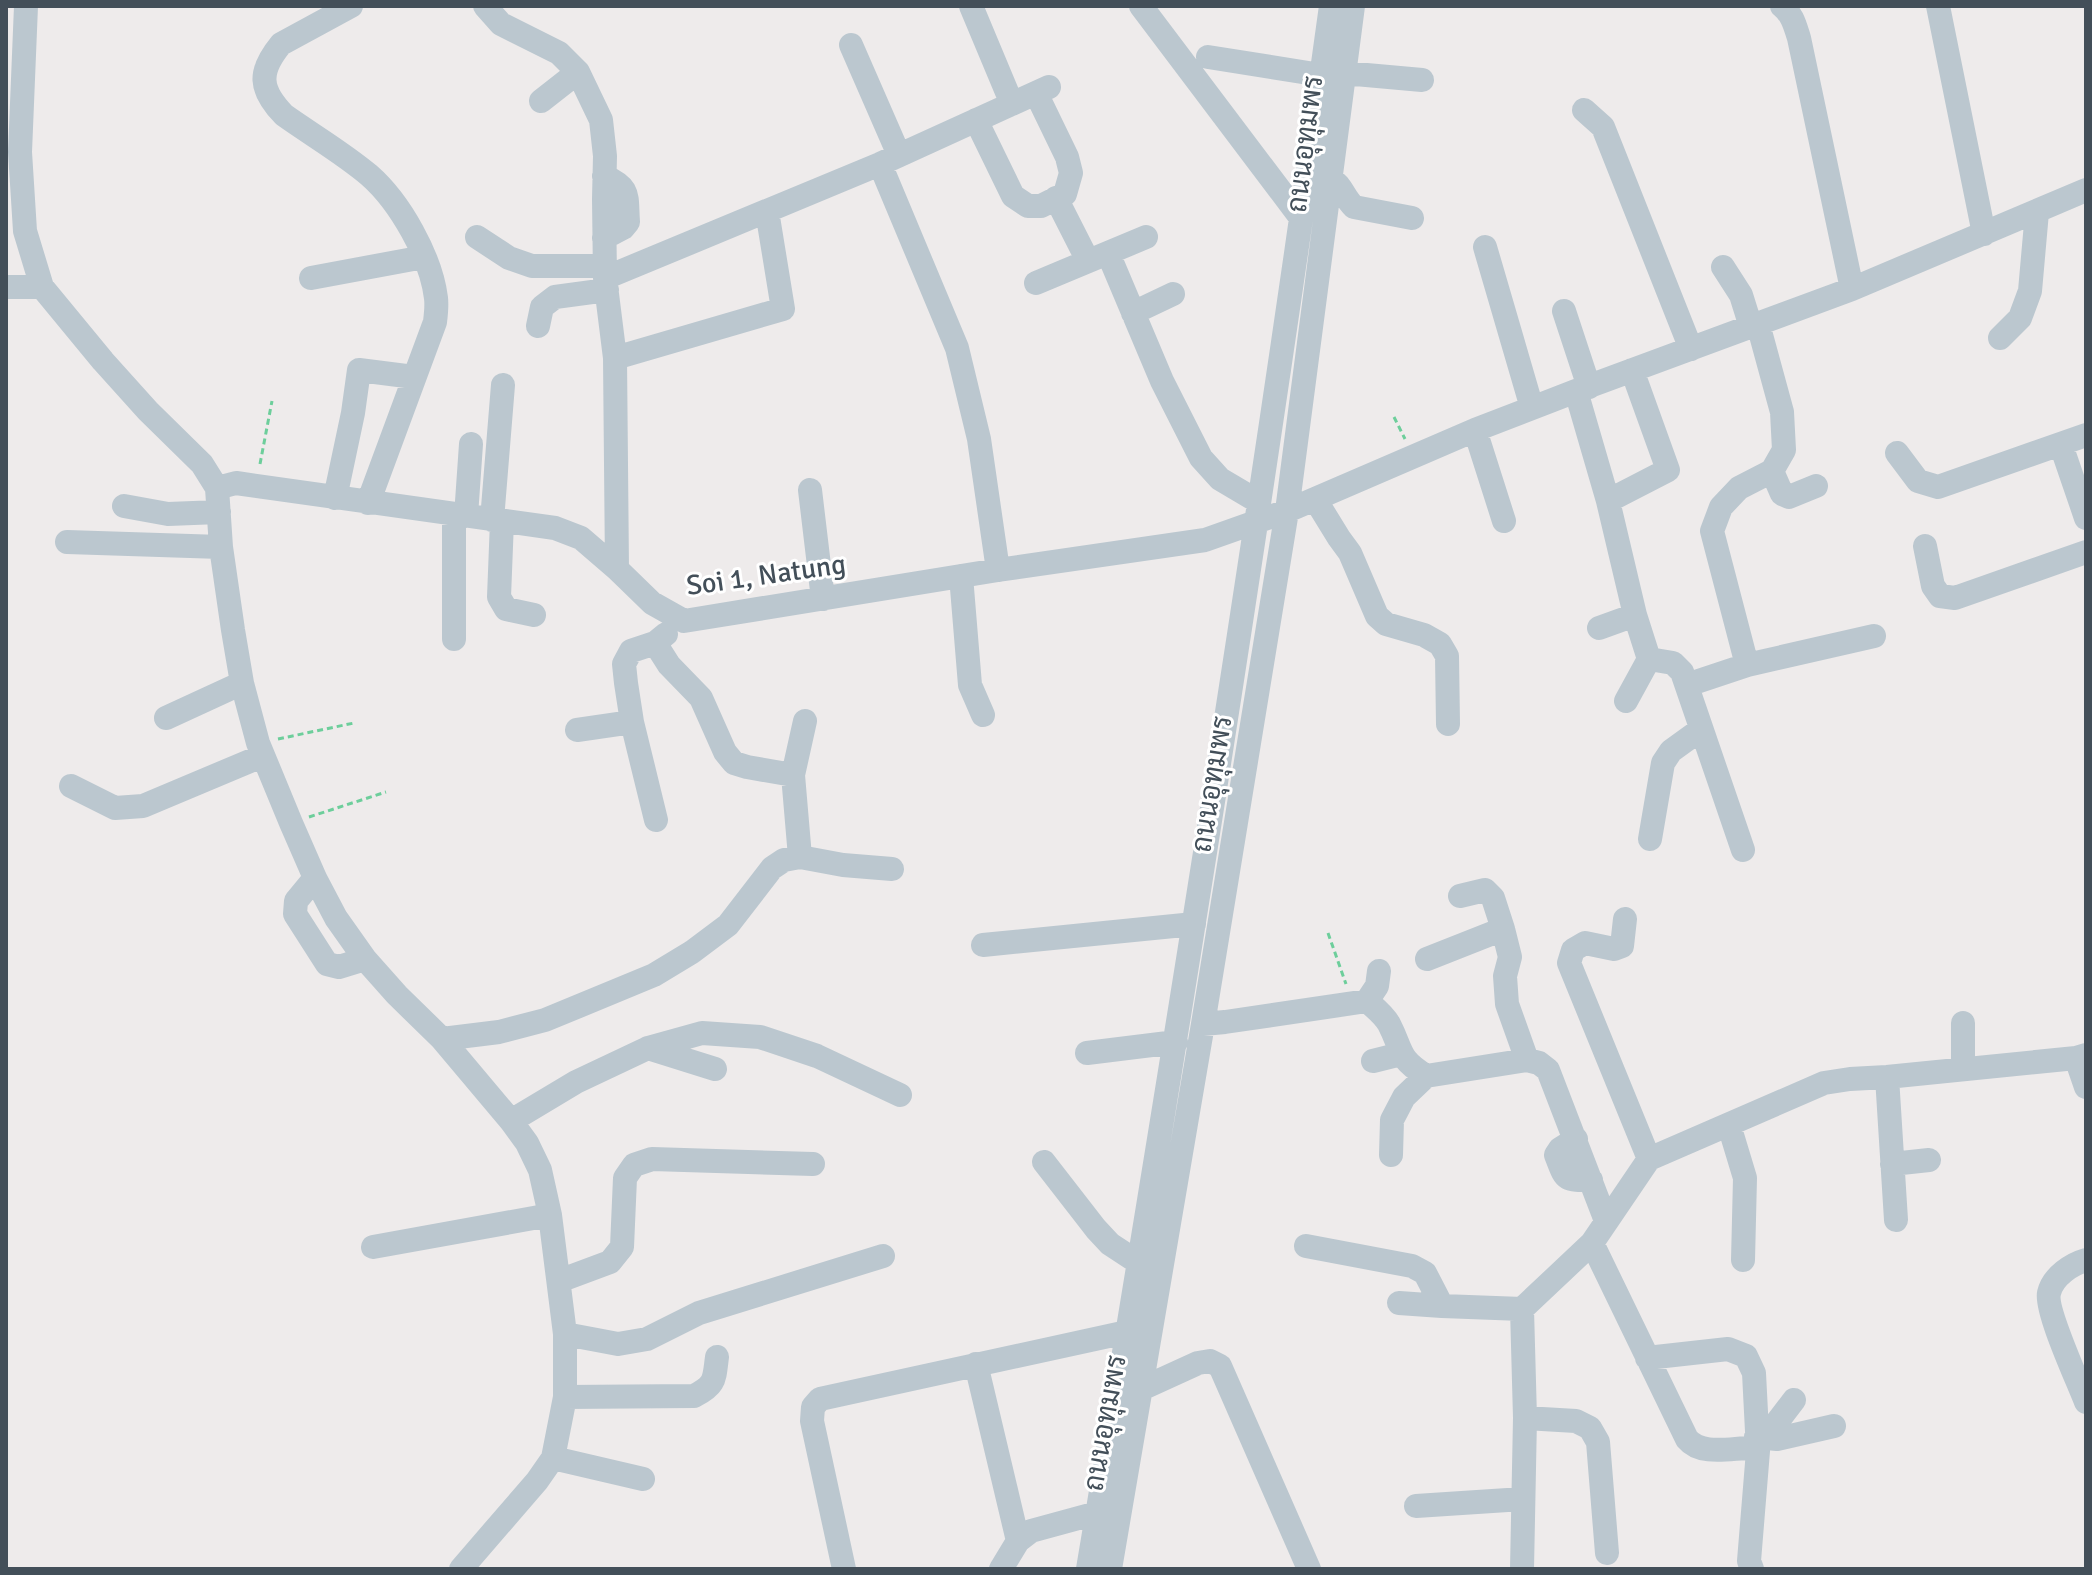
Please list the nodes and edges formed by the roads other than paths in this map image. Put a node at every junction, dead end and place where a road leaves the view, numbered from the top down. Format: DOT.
graph roads {
  1 [pos="26,6"];
  2 [pos="351,6"];
  3 [pos="971,6"];
  4 [pos="1141,6"];
  5 [pos="1331,6"];
  6 [pos="1353,6"];
  7 [pos="1782,6"];
  8 [pos="1938,6"];
  9 [pos="487,7"];
  10 [pos="851,45"];
  11 [pos="1208,57"];
  12 [pos="578,72"];
  13 [pos="1333,74"];
  14 [pos="1422,80"];
  15 [pos="541,101"];
  16 [pos="1012,104"];
  17 [pos="1584,110"];
  18 [pos="976,120"];
  19 [pos="890,159"];
  20 [pos="1330,178"];
  21 [pos="1056,198"];
  22 [pos="2083,199"];
  23 [pos="767,211"];
  24 [pos="2037,212"];
  25 [pos="1301,218"];
  26 [pos="1412,218"];
  27 [pos="1984,234"];
  28 [pos="477,237"];
  29 [pos="1146,237"];
  30 [pos="1485,247"];
  31 [pos="424,257"];
  32 [pos="1098,257"];
  33 [pos="1723,267"];
  34 [pos="311,278"];
  35 [pos="605,278"];
  36 [pos="1036,283"];
  37 [pos="6,287"];
  38 [pos="42,287"];
  39 [pos="1852,289"];
  40 [pos="1173,294"];
  41 [pos="1564,311"];
  42 [pos="1133,313"];
  43 [pos="1755,325"];
  44 [pos="538,326"];
  45 [pos="2000,338"];
  46 [pos="1691,349"];
  47 [pos="615,358"];
  48 [pos="1632,370"];
  49 [pos="414,377"];
  50 [pos="503,385"];
  51 [pos="1582,389"];
  52 [pos="1532,408"];
  53 [pos="1475,430"];
  54 [pos="2086,435"];
  55 [pos="471,444"];
  56 [pos="2061,445"];
  57 [pos="1897,453"];
  58 [pos="1772,471"];
  59 [pos="1816,486"];
  60 [pos="810,490"];
  61 [pos="335,498"];
  62 [pos="1315,499"];
  63 [pos="218,500"];
  64 [pos="1608,501"];
  65 [pos="368,503"];
  66 [pos="124,506"];
  67 [pos="1287,511"];
  68 [pos="1258,513"];
  69 [pos="460,515"];
  70 [pos="2086,518"];
  71 [pos="497,520"];
  72 [pos="1504,521"];
  73 [pos="67,542"];
  74 [pos="1925,546"];
  75 [pos="221,547"];
  76 [pos="2086,552"];
  77 [pos="617,569"];
  78 [pos="998,570"];
  79 [pos="961,576"];
  80 [pos="823,599"];
  81 [pos="534,615"];
  82 [pos="1635,615"];
  83 [pos="684,621"];
  84 [pos="1599,628"];
  85 [pos="1874,636"];
  86 [pos="454,639"];
  87 [pos="655,643"];
  88 [pos="1649,659"];
  89 [pos="1747,665"];
  90 [pos="242,683"];
  91 [pos="1687,685"];
  92 [pos="1626,701"];
  93 [pos="983,715"];
  94 [pos="166,718"];
  95 [pos="805,721"];
  96 [pos="632,722"];
  97 [pos="1448,724"];
  98 [pos="577,730"];
  99 [pos="1700,730"];
  100 [pos="260,750"];
  101 [pos="793,775"];
  102 [pos="71,786"];
  103 [pos="656,820"];
  104 [pos="1650,839"];
  105 [pos="1743,850"];
  106 [pos="800,857"];
  107 [pos="892,869"];
  108 [pos="315,878"];
  109 [pos="1460,896"];
  110 [pos="1625,919"];
  111 [pos="1194,924"];
  112 [pos="1503,929"];
  113 [pos="983,945"];
  114 [pos="365,959"];
  115 [pos="1427,959"];
  116 [pos="1379,971"];
  117 [pos="1359,1002"];
  118 [pos="1963,1023"];
  119 [pos="1203,1024"];
  120 [pos="442,1039"];
  121 [pos="1176,1042"];
  122 [pos="648,1048"];
  123 [pos="1087,1053"];
  124 [pos="1401,1054"];
  125 [pos="2081,1056"];
  126 [pos="1527,1060"];
  127 [pos="1373,1061"];
  128 [pos="715,1069"];
  129 [pos="1963,1069"];
  130 [pos="1426,1076"];
  131 [pos="1887,1077"];
  132 [pos="2086,1087"];
  133 [pos="900,1095"];
  134 [pos="511,1121"];
  135 [pos="1729,1125"];
  136 [pos="1391,1155"];
  137 [pos="1649,1159"];
  138 [pos="1929,1160"];
  139 [pos="1044,1162"];
  140 [pos="813,1164"];
  141 [pos="1892,1164"];
  142 [pos="550,1215"];
  143 [pos="1896,1220"];
  144 [pos="1606,1221"];
  145 [pos="1592,1243"];
  146 [pos="1306,1246"];
  147 [pos="373,1247"];
  148 [pos="883,1256"];
  149 [pos="1743,1260"];
  150 [pos="2086,1260"];
  151 [pos="1139,1263"];
  152 [pos="559,1281"];
  153 [pos="1399,1303"];
  154 [pos="1442,1306"];
  155 [pos="1522,1309"];
  156 [pos="1127,1332"];
  157 [pos="565,1334"];
  158 [pos="717,1357"];
  159 [pos="1647,1358"];
  160 [pos="976,1364"];
  161 [pos="1141,1389"];
  162 [pos="565,1397"];
  163 [pos="1794,1400"];
  164 [pos="2086,1402"];
  165 [pos="1525,1418"];
  166 [pos="1834,1426"];
  167 [pos="1760,1442"];
  168 [pos="553,1458"];
  169 [pos="643,1479"];
  170 [pos="1523,1499"];
  171 [pos="1416,1506"];
  172 [pos="1097,1513"];
  173 [pos="1018,1541"];
  174 [pos="1607,1553"];
  175 [pos="461,1569"];
  176 [pos="844,1569"];
  177 [pos="1001,1569"];
  178 [pos="1088,1569"];
  179 [pos="1110,1569"];
  180 [pos="1309,1569"];
  181 [pos="1522,1569"];
  182 [pos="1752,1569"];
  1 -- 38 [label="street"];
  2 -- 31 [label="street"];
  3 -- 16 [label="street"];
  4 -- 25 [label="street"];
  5 -- 13 [label="street, ถนนอุทุมพร"];
  6 -- 13 [label="street, ถนนอุทุมพร"];
  7 -- 39 [label="street"];
  8 -- 27 [label="street"];
  9 -- 12 [label="street"];
  10 -- 19 [label="street"];
  11 -- 13 [label="street"];
  12 -- 15 [label="street"];
  12 -- 35 [label="street"];
  13 -- 14 [label="street"];
  13 -- 20 [label="street, ถนนอุทุมพร"];
  13 -- 25 [label="street, ถนนอุทุมพร"];
  16 -- 18 [label="street"];
  16 -- 21 [label="street"];
  17 -- 46 [label="street"];
  18 -- 19 [label="street"];
  18 -- 21 [label="street"];
  19 -- 23 [label="street"];
  19 -- 78 [label="street"];
  20 -- 26 [label="street"];
  20 -- 67 [label="street, ถนนอุทุมพร"];
  21 -- 32 [label="street"];
  22 -- 24 [label="street, Soi 1, Natung"];
  23 -- 35 [label="street"];
  23 -- 47 [label="street"];
  24 -- 27 [label="street, Soi 1, Natung"];
  24 -- 45 [label="street"];
  25 -- 68 [label="street, ถนนอุทุมพร"];
  27 -- 39 [label="street, Soi 1, Natung"];
  28 -- 35 [label="street"];
  29 -- 32 [label="street"];
  30 -- 52 [label="street"];
  31 -- 34 [label="street"];
  31 -- 49 [label="street"];
  32 -- 36 [label="street"];
  32 -- 42 [label="street"];
  33 -- 43 [label="street"];
  35 -- 44 [label="street"];
  35 -- 47 [label="street"];
  37 -- 38 [label="street"];
  38 -- 63 [label="street"];
  39 -- 43 [label="street, Soi 1, Natung"];
  40 -- 42 [label="street"];
  41 -- 51 [label="street"];
  42 -- 68 [label="street"];
  43 -- 46 [label="street, Soi 1, Natung"];
  43 -- 58 [label="street"];
  46 -- 48 [label="street, Soi 1, Natung"];
  47 -- 77 [label="street"];
  48 -- 51 [label="street, Soi 1, Natung"];
  48 -- 64 [label="street"];
  49 -- 61 [label="street"];
  49 -- 65 [label="street"];
  50 -- 71 [label="street"];
  51 -- 52 [label="street, Soi 1, Natung"];
  51 -- 64 [label="street"];
  52 -- 53 [label="street, Soi 1, Natung"];
  53 -- 62 [label="street, Soi 1, Natung"];
  53 -- 72 [label="street"];
  54 -- 56 [label="street"];
  55 -- 69 [label="street"];
  56 -- 57 [label="street"];
  56 -- 70 [label="street"];
  58 -- 59 [label="street"];
  58 -- 89 [label="street"];
  60 -- 80 [label="street"];
  61 -- 63 [label="street, Soi 1, Natung"];
  61 -- 65 [label="street, Soi 1, Natung"];
  62 -- 67 [label="street, Soi 1, Natung"];
  62 -- 97 [label="street"];
  63 -- 66 [label="street, Soi 1, Natung"];
  63 -- 75 [label="street"];
  64 -- 82 [label="street"];
  65 -- 69 [label="street, Soi 1, Natung"];
  67 -- 68 [label="street, Soi 1, Natung"];
  67 -- 119 [label="street, ถนนอุทุมพร"];
  68 -- 78 [label="street, Soi 1, Natung"];
  68 -- 111 [label="street, ถนนอุทุมพร"];
  69 -- 71 [label="street, Soi 1, Natung"];
  69 -- 86 [label="street"];
  71 -- 77 [label="street, Soi 1, Natung"];
  71 -- 81 [label="street"];
  73 -- 75 [label="street"];
  74 -- 76 [label="street"];
  75 -- 90 [label="street"];
  77 -- 83 [label="street, Soi 1, Natung"];
  78 -- 79 [label="street, Soi 1, Natung"];
  79 -- 80 [label="street, Soi 1, Natung"];
  79 -- 93 [label="street"];
  80 -- 83 [label="street, Soi 1, Natung"];
  82 -- 84 [label="street"];
  82 -- 88 [label="street"];
  83 -- 87 [label="street"];
  85 -- 89 [label="street"];
  87 -- 96 [label="street"];
  87 -- 101 [label="street"];
  88 -- 91 [label="street"];
  88 -- 92 [label="street"];
  89 -- 91 [label="street"];
  90 -- 94 [label="street"];
  90 -- 100 [label="street"];
  91 -- 99 [label="street"];
  95 -- 101 [label="street"];
  96 -- 98 [label="street"];
  96 -- 103 [label="street"];
  99 -- 104 [label="street"];
  99 -- 105 [label="street"];
  100 -- 102 [label="street"];
  100 -- 108 [label="street"];
  101 -- 106 [label="street"];
  106 -- 107 [label="street"];
  106 -- 120 [label="street"];
  108 -- 114 [label="street"];
  108 -- 114 [label="street"];
  109 -- 112 [label="street"];
  110 -- 137 [label="street"];
  111 -- 113 [label="street"];
  111 -- 121 [label="street, ถนนอุทุมพร"];
  112 -- 115 [label="street"];
  112 -- 126 [label="street"];
  114 -- 120 [label="street"];
  116 -- 117 [label="street"];
  117 -- 119 [label="street"];
  117 -- 124 [label="street"];
  118 -- 129 [label="street"];
  119 -- 161 [label="street, ถนนอุทุมพร"];
  120 -- 134 [label="street"];
  121 -- 123 [label="street"];
  121 -- 151 [label="street, ถนนอุทุมพร"];
  122 -- 128 [label="street"];
  122 -- 133 [label="street"];
  122 -- 134 [label="street"];
  124 -- 127 [label="street"];
  124 -- 130 [label="street"];
  125 -- 129 [label="street"];
  125 -- 132 [label="street"];
  126 -- 130 [label="street"];
  126 -- 144 [label="street"];
  129 -- 131 [label="street"];
  130 -- 136 [label="street"];
  131 -- 135 [label="street"];
  131 -- 141 [label="street"];
  134 -- 142 [label="street"];
  135 -- 137 [label="street"];
  135 -- 149 [label="street"];
  137 -- 144 [label="street"];
  138 -- 141 [label="street"];
  139 -- 151 [label="street"];
  140 -- 152 [label="street"];
  141 -- 143 [label="street"];
  142 -- 147 [label="street"];
  142 -- 152 [label="street"];
  144 -- 145 [label="street"];
  145 -- 155 [label="street"];
  145 -- 159 [label="street"];
  146 -- 154 [label="street"];
  148 -- 157 [label="street"];
  150 -- 164 [label="street"];
  151 -- 156 [label="street, ถนนอุทุมพร"];
  152 -- 157 [label="street"];
  153 -- 154 [label="street"];
  154 -- 155 [label="street"];
  155 -- 165 [label="street"];
  156 -- 160 [label="street"];
  156 -- 172 [label="street, ถนนอุทุมพร"];
  157 -- 162 [label="street"];
  158 -- 162 [label="street"];
  159 -- 167 [label="street"];
  159 -- 167 [label="street"];
  160 -- 173 [label="street"];
  160 -- 176 [label="street"];
  161 -- 179 [label="street, ถนนอุทุมพร"];
  161 -- 180 [label="street"];
  162 -- 168 [label="street"];
  163 -- 167 [label="street"];
  165 -- 170 [label="street"];
  165 -- 174 [label="street"];
  166 -- 167 [label="street"];
  167 -- 182 [label="street"];
  168 -- 169 [label="street"];
  168 -- 175 [label="street"];
  170 -- 171 [label="street"];
  170 -- 181 [label="street"];
  172 -- 173 [label="street"];
  172 -- 178 [label="street, ถนนอุทุมพร"];
  173 -- 177 [label="street"];
}
